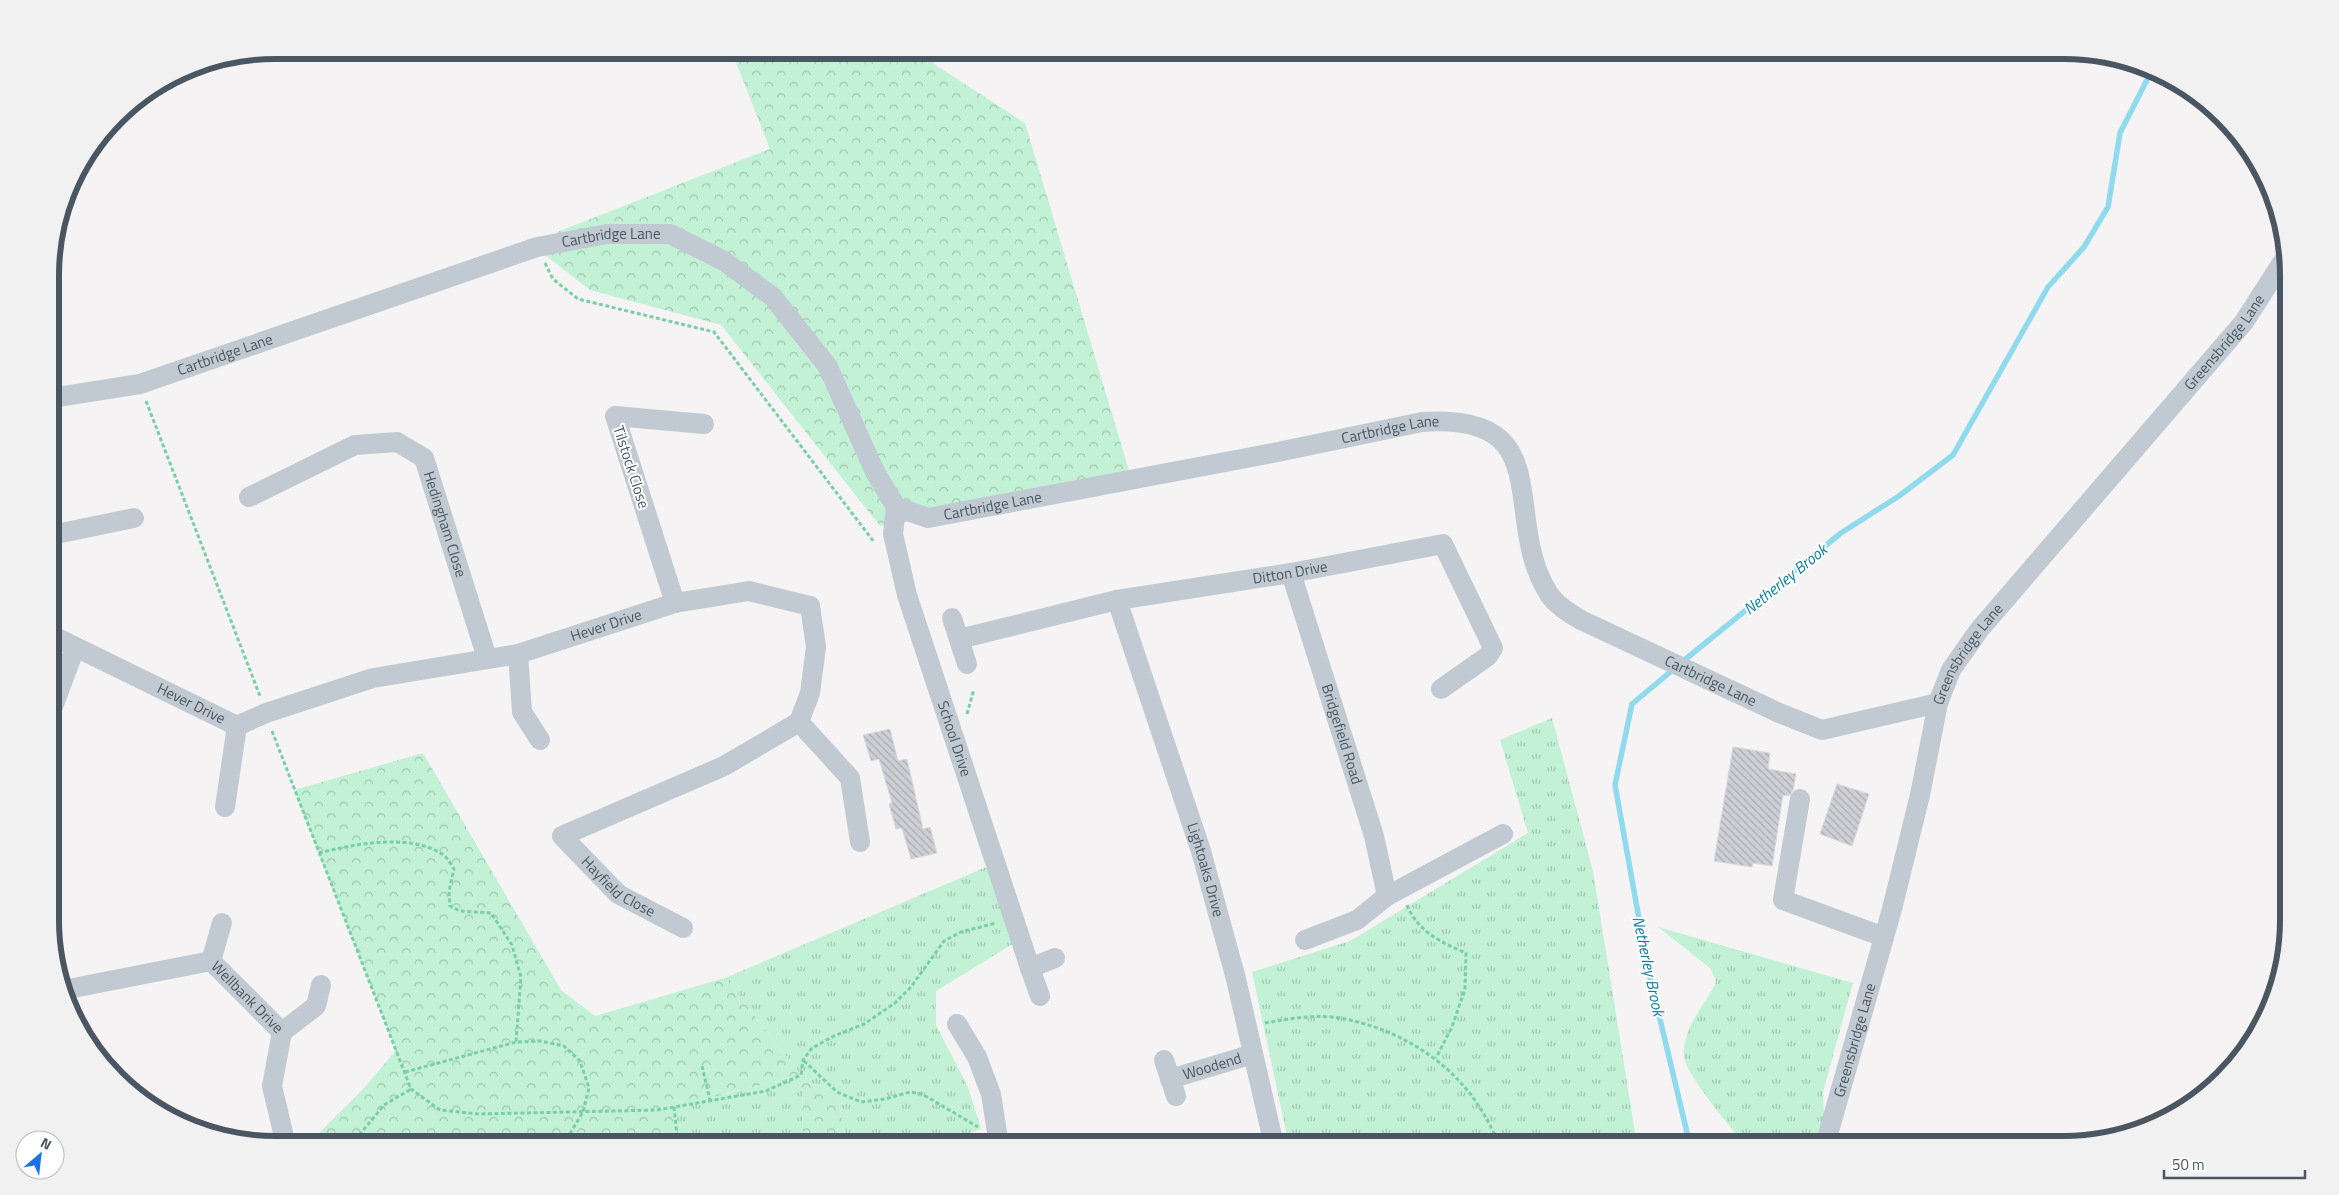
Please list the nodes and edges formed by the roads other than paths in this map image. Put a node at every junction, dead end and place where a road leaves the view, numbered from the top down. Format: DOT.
graph roads {
  1 [pos="2280,266"];
  2 [pos="59,397"];
  3 [pos="704,424"];
  4 [pos="249,497"];
  5 [pos="896,507"];
  6 [pos="134,518"];
  7 [pos="59,533"];
  8 [pos="1291,573"];
  9 [pos="1117,600"];
  10 [pos="674,603"];
  11 [pos="952,618"];
  12 [pos="59,639"];
  13 [pos="959,639"];
  14 [pos="75,648"];
  15 [pos="518,654"];
  16 [pos="487,658"];
  17 [pos="967,664"];
  18 [pos="1442,689"];
  19 [pos="59,693"];
  20 [pos="1938,703"];
  21 [pos="799,722"];
  22 [pos="237,726"];
  23 [pos="540,740"];
  24 [pos="1800,799"];
  25 [pos="225,807"];
  26 [pos="1503,834"];
  27 [pos="860,842"];
  28 [pos="1393,892"];
  29 [pos="222,923"];
  30 [pos="683,928"];
  31 [pos="1884,937"];
  32 [pos="1305,940"];
  33 [pos="1056,958"];
  34 [pos="211,961"];
  35 [pos="1030,968"];
  36 [pos="321,986"];
  37 [pos="70,989"];
  38 [pos="1040,996"];
  39 [pos="957,1024"];
  40 [pos="282,1032"];
  41 [pos="1253,1054"];
  42 [pos="1164,1060"];
  43 [pos="283,1136"];
  44 [pos="998,1136"];
  45 [pos="1272,1136"];
  46 [pos="1828,1136"];
  1 -- 20 [label="street, Greensbridge Lane"];
  2 -- 5 [label="street, Cartbridge Lane"];
  3 -- 10 [label="street, Tilstock Close"];
  4 -- 16 [label="street, Hedingham Close"];
  5 -- 20 [label="street, Cartbridge Lane"];
  5 -- 35 [label="street, School Drive"];
  6 -- 7 [label="street"];
  8 -- 9 [label="street, Ditton Drive"];
  8 -- 18 [label="street, Ditton Drive"];
  8 -- 28 [label="street, Bridgefield Road"];
  9 -- 13 [label="street, Ditton Drive"];
  9 -- 41 [label="street, Lightoaks Drive"];
  10 -- 15 [label="street, Hever Drive"];
  10 -- 21 [label="street, Hever Drive"];
  11 -- 13 [label="street"];
  12 -- 14 [label="street, Hever Drive"];
  13 -- 17 [label="street"];
  14 -- 19 [label="street"];
  14 -- 22 [label="street, Hever Drive"];
  15 -- 16 [label="street, Hever Drive"];
  15 -- 23 [label="street"];
  16 -- 22 [label="street, Hever Drive"];
  20 -- 31 [label="street, Greensbridge Lane"];
  21 -- 27 [label="street"];
  21 -- 30 [label="street, Hayfield Close"];
  22 -- 25 [label="street"];
  24 -- 31 [label="street"];
  26 -- 28 [label="street"];
  28 -- 32 [label="street"];
  29 -- 34 [label="street"];
  31 -- 46 [label="street, Greensbridge Lane"];
  33 -- 35 [label="street"];
  34 -- 37 [label="street, Wellbank Drive"];
  34 -- 40 [label="street, Wellbank Drive"];
  35 -- 38 [label="street, School Drive"];
  36 -- 40 [label="street, Wellbank Drive"];
  39 -- 44 [label="street"];
  40 -- 43 [label="street"];
  41 -- 42 [label="street, Woodend"];
  41 -- 45 [label="street, Lightoaks Drive"];
}
